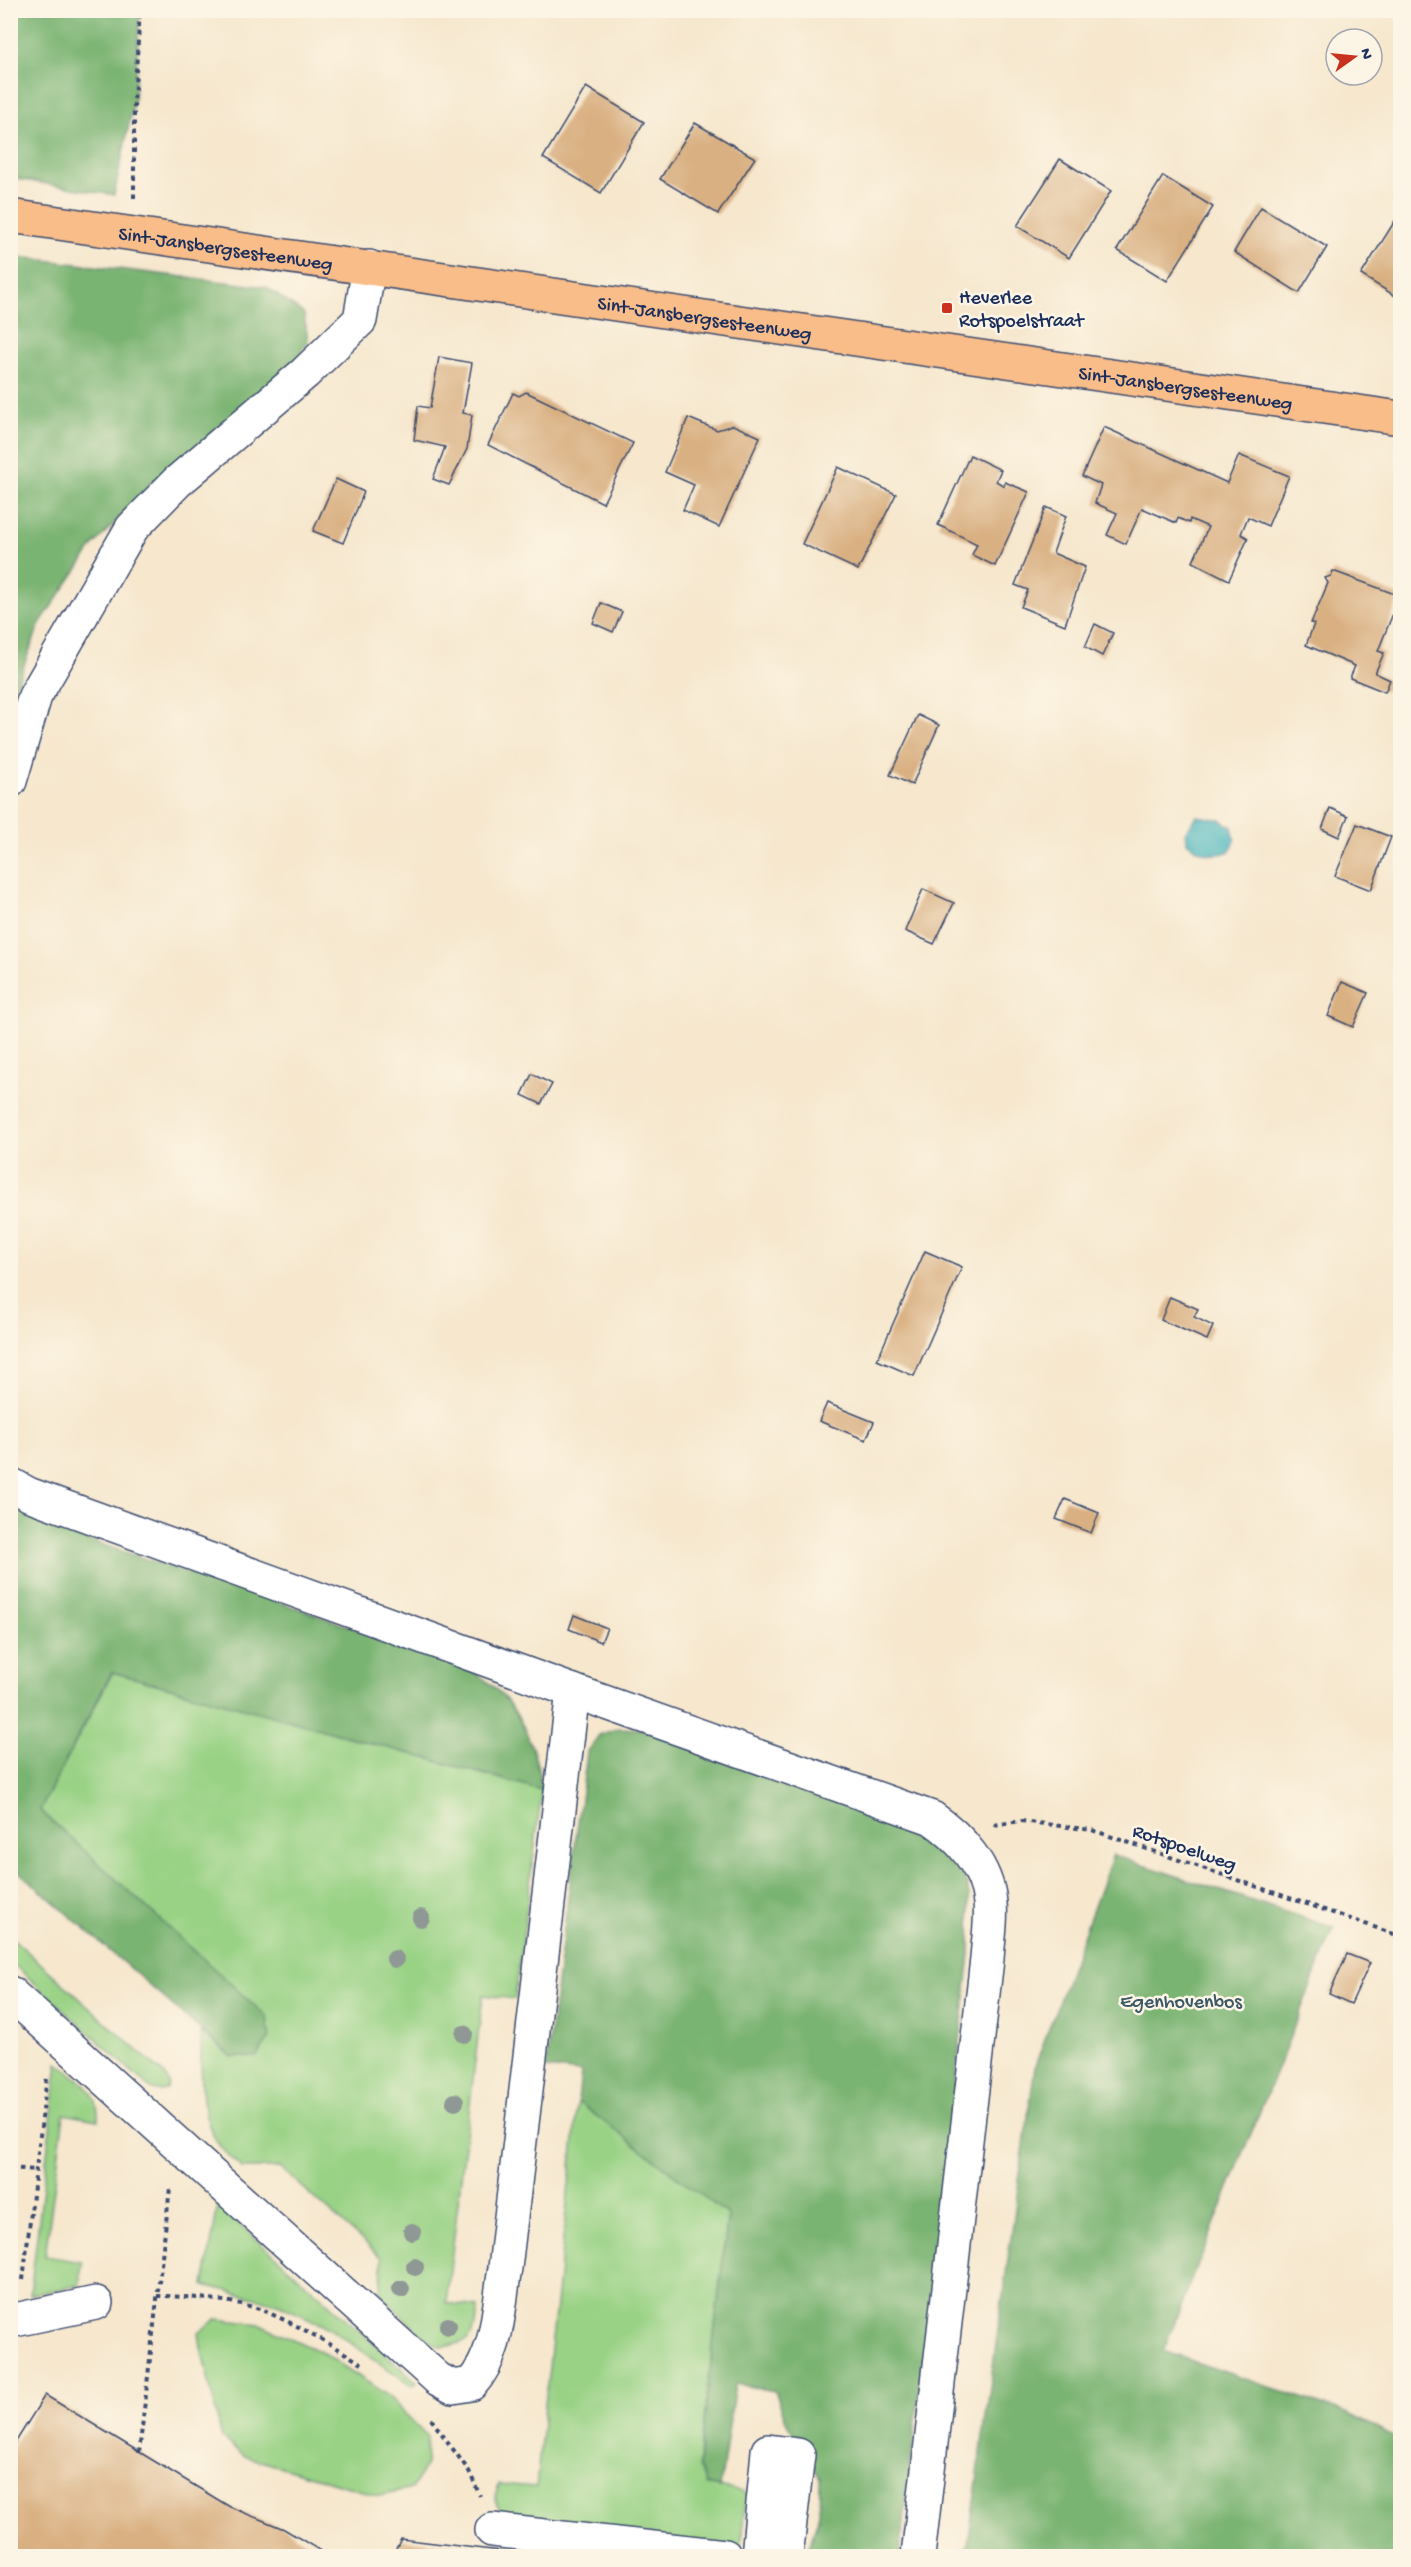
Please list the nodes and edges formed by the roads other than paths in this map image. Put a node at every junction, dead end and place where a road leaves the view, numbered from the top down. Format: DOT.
graph roads {
  1 [pos="10,216"];
  2 [pos="369,267"];
  3 [pos="1401,418"];
  4 [pos="10,781"];
  5 [pos="10,1484"];
  6 [pos="573,1691"];
  7 [pos="10,1993"];
  8 [pos="96,2303"];
  9 [pos="14,2320"];
  10 [pos="492,2530"];
  11 [pos="725,2556"];
  12 [pos="758,2556"];
  13 [pos="786,2556"];
  14 [pos="918,2556"];
  1 -- 2 [label="main road, Sint-Jansbergsesteenweg"];
  2 -- 3 [label="main road, Sint-Jansbergsesteenweg"];
  2 -- 4 [label="street"];
  5 -- 6 [label="street"];
  6 -- 7 [label="street"];
  6 -- 14 [label="street"];
  8 -- 9 [label="street"];
  10 -- 11 [label="street"];
  12 -- 13 [label="street"];
}
